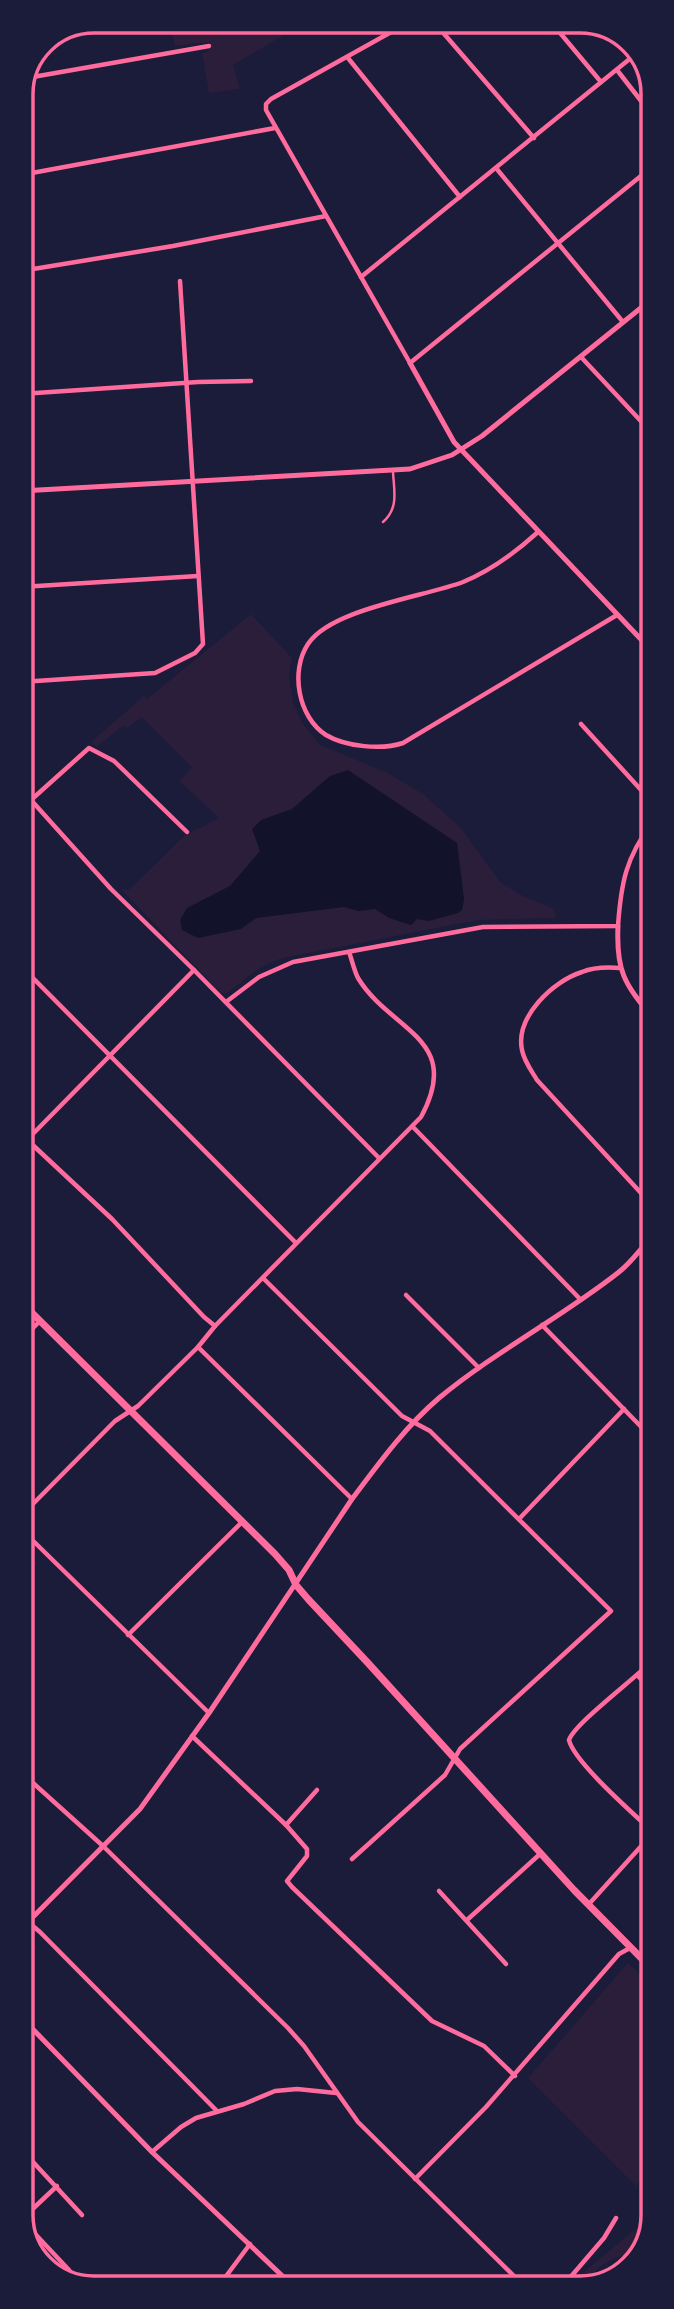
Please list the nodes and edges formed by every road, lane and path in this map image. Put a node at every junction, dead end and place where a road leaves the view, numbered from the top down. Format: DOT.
graph roads {
  1 [pos="391,33"];
  2 [pos="443,33"];
  3 [pos="560,33"];
  4 [pos="209,46"];
  5 [pos="348,58"];
  6 [pos="630,60"];
  7 [pos="617,70"];
  8 [pos="36,76"];
  9 [pos="601,82"];
  10 [pos="641,101"];
  11 [pos="275,128"];
  12 [pos="534,138"];
  13 [pos="496,168"];
  14 [pos="33,173"];
  15 [pos="641,176"];
  16 [pos="460,197"];
  17 [pos="326,216"];
  18 [pos="558,244"];
  19 [pos="33,269"];
  20 [pos="361,277"];
  21 [pos="180,281"];
  22 [pos="641,308"];
  23 [pos="624,322"];
  24 [pos="581,357"];
  25 [pos="410,363"];
  26 [pos="251,381"];
  27 [pos="186,383"];
  28 [pos="33,393"];
  29 [pos="641,421"];
  30 [pos="461,450"];
  31 [pos="393,472"];
  32 [pos="193,482"];
  33 [pos="33,490"];
  34 [pos="383,522"];
  35 [pos="538,531"];
  36 [pos="198,576"];
  37 [pos="33,586"];
  38 [pos="617,615"];
  39 [pos="641,640"];
  40 [pos="33,681"];
  41 [pos="581,724"];
  42 [pos="641,790"];
  43 [pos="33,798"];
  44 [pos="33,802"];
  45 [pos="187,832"];
  46 [pos="641,838"];
  47 [pos="618,926"];
  48 [pos="349,951"];
  49 [pos="620,968"];
  50 [pos="194,970"];
  51 [pos="33,978"];
  52 [pos="226,1002"];
  53 [pos="641,1003"];
  54 [pos="110,1053"];
  55 [pos="413,1127"];
  56 [pos="33,1134"];
  57 [pos="33,1146"];
  58 [pos="379,1158"];
  59 [pos="641,1193"];
  60 [pos="296,1243"];
  61 [pos="641,1248"];
  62 [pos="263,1278"];
  63 [pos="406,1296"];
  64 [pos="581,1300"];
  65 [pos="33,1314"];
  66 [pos="40,1321"];
  67 [pos="541,1325"];
  68 [pos="215,1326"];
  69 [pos="33,1328"];
  70 [pos="198,1347"];
  71 [pos="479,1368"];
  72 [pos="624,1409"];
  73 [pos="132,1411"];
  74 [pos="415,1421"];
  75 [pos="641,1427"];
  76 [pos="352,1499"];
  77 [pos="33,1504"];
  78 [pos="519,1519"];
  79 [pos="242,1522"];
  80 [pos="33,1541"];
  81 [pos="296,1585"];
  82 [pos="128,1635"];
  83 [pos="641,1673"];
  84 [pos="638,1676"];
  85 [pos="641,1679"];
  86 [pos="209,1713"];
  87 [pos="192,1736"];
  88 [pos="455,1761"];
  89 [pos="33,1783"];
  90 [pos="317,1790"];
  91 [pos="641,1821"];
  92 [pos="286,1825"];
  93 [pos="103,1846"];
  94 [pos="641,1846"];
  95 [pos="540,1854"];
  96 [pos="352,1859"];
  97 [pos="439,1891"];
  98 [pos="589,1905"];
  99 [pos="33,1912"];
  100 [pos="467,1920"];
  101 [pos="33,1927"];
  102 [pos="630,1948"];
  103 [pos="641,1959"];
  104 [pos="506,1964"];
  105 [pos="33,2029"];
  106 [pos="515,2076"];
  107 [pos="336,2093"];
  108 [pos="216,2110"];
  109 [pos="152,2152"];
  110 [pos="33,2161"];
  111 [pos="415,2179"];
  112 [pos="57,2186"];
  113 [pos="33,2209"];
  114 [pos="82,2215"];
  115 [pos="616,2218"];
  116 [pos="36,2234"];
  117 [pos="250,2244"];
  118 [pos="69,2270"];
  119 [pos="226,2276"];
  120 [pos="283,2276"];
  121 [pos="514,2276"];
  122 [pos="571,2276"];
  1 -- 5 [label="street"];
  2 -- 12 [label="street"];
  3 -- 9 [label="street"];
  4 -- 8 [label="street"];
  5 -- 11 [label="street"];
  5 -- 16 [label="street"];
  6 -- 7 [label="street"];
  7 -- 9 [label="street"];
  7 -- 10 [label="street"];
  9 -- 12 [label="street"];
  11 -- 14 [label="street"];
  11 -- 17 [label="street"];
  12 -- 13 [label="street"];
  13 -- 16 [label="street"];
  13 -- 18 [label="street"];
  15 -- 18 [label="street"];
  16 -- 20 [label="street"];
  17 -- 19 [label="street"];
  17 -- 20 [label="street"];
  18 -- 23 [label="street"];
  18 -- 25 [label="street"];
  20 -- 25 [label="street"];
  21 -- 27 [label="street"];
  22 -- 23 [label="street"];
  23 -- 24 [label="street"];
  24 -- 29 [label="street"];
  24 -- 30 [label="street"];
  25 -- 30 [label="street"];
  26 -- 27 [label="street"];
  27 -- 28 [label="street"];
  27 -- 32 [label="street"];
  30 -- 31 [label="street"];
  30 -- 35 [label="street"];
  31 -- 32 [label="street"];
  31 -- 34 [label="lane"];
  32 -- 33 [label="street"];
  32 -- 36 [label="street"];
  35 -- 38 [label="street"];
  35 -- 38 [label="street"];
  36 -- 37 [label="street"];
  36 -- 40 [label="street"];
  38 -- 39 [label="street"];
  41 -- 42 [label="street"];
  43 -- 45 [label="street"];
  44 -- 50 [label="street"];
  46 -- 47 [label="street"];
  47 -- 48 [label="street"];
  47 -- 49 [label="street"];
  48 -- 52 [label="street"];
  48 -- 55 [label="street"];
  49 -- 53 [label="street"];
  49 -- 59 [label="street"];
  50 -- 52 [label="street"];
  50 -- 54 [label="street"];
  51 -- 54 [label="street"];
  52 -- 58 [label="street"];
  54 -- 56 [label="street"];
  54 -- 60 [label="street"];
  55 -- 58 [label="street"];
  55 -- 64 [label="street"];
  57 -- 68 [label="street"];
  58 -- 60 [label="street"];
  60 -- 62 [label="street"];
  61 -- 64 [label="street"];
  62 -- 68 [label="street"];
  62 -- 74 [label="street"];
  63 -- 71 [label="street"];
  64 -- 67 [label="street"];
  65 -- 66 [label="main road"];
  66 -- 69 [label="street"];
  66 -- 73 [label="main road"];
  67 -- 71 [label="street"];
  67 -- 72 [label="street"];
  68 -- 70 [label="street"];
  70 -- 73 [label="street"];
  70 -- 76 [label="street"];
  71 -- 74 [label="street"];
  72 -- 75 [label="street"];
  72 -- 78 [label="street"];
  73 -- 77 [label="street"];
  73 -- 79 [label="main road"];
  74 -- 76 [label="street"];
  74 -- 78 [label="street"];
  76 -- 81 [label="street"];
  78 -- 88 [label="street"];
  79 -- 81 [label="main road"];
  79 -- 82 [label="street"];
  80 -- 82 [label="street"];
  81 -- 86 [label="street"];
  81 -- 88 [label="main road"];
  82 -- 86 [label="street"];
  83 -- 84 [label="street"];
  84 -- 85 [label="street"];
  84 -- 91 [label="street"];
  86 -- 87 [label="street"];
  87 -- 92 [label="street"];
  87 -- 93 [label="street"];
  88 -- 95 [label="main road"];
  88 -- 96 [label="street"];
  89 -- 93 [label="street"];
  90 -- 92 [label="street"];
  92 -- 106 [label="street"];
  93 -- 99 [label="street"];
  93 -- 107 [label="street"];
  94 -- 98 [label="street"];
  95 -- 98 [label="main road"];
  95 -- 100 [label="street"];
  97 -- 100 [label="street"];
  98 -- 102 [label="main road"];
  100 -- 104 [label="street"];
  101 -- 108 [label="street"];
  102 -- 103 [label="main road"];
  102 -- 106 [label="street"];
  105 -- 109 [label="street"];
  106 -- 111 [label="street"];
  107 -- 108 [label="street"];
  107 -- 111 [label="street"];
  108 -- 109 [label="street"];
  109 -- 117 [label="street"];
  110 -- 112 [label="street"];
  111 -- 121 [label="street"];
  112 -- 113 [label="street"];
  112 -- 114 [label="street"];
  115 -- 122 [label="street"];
  116 -- 118 [label="street"];
  117 -- 119 [label="street"];
  117 -- 120 [label="street"];
}
